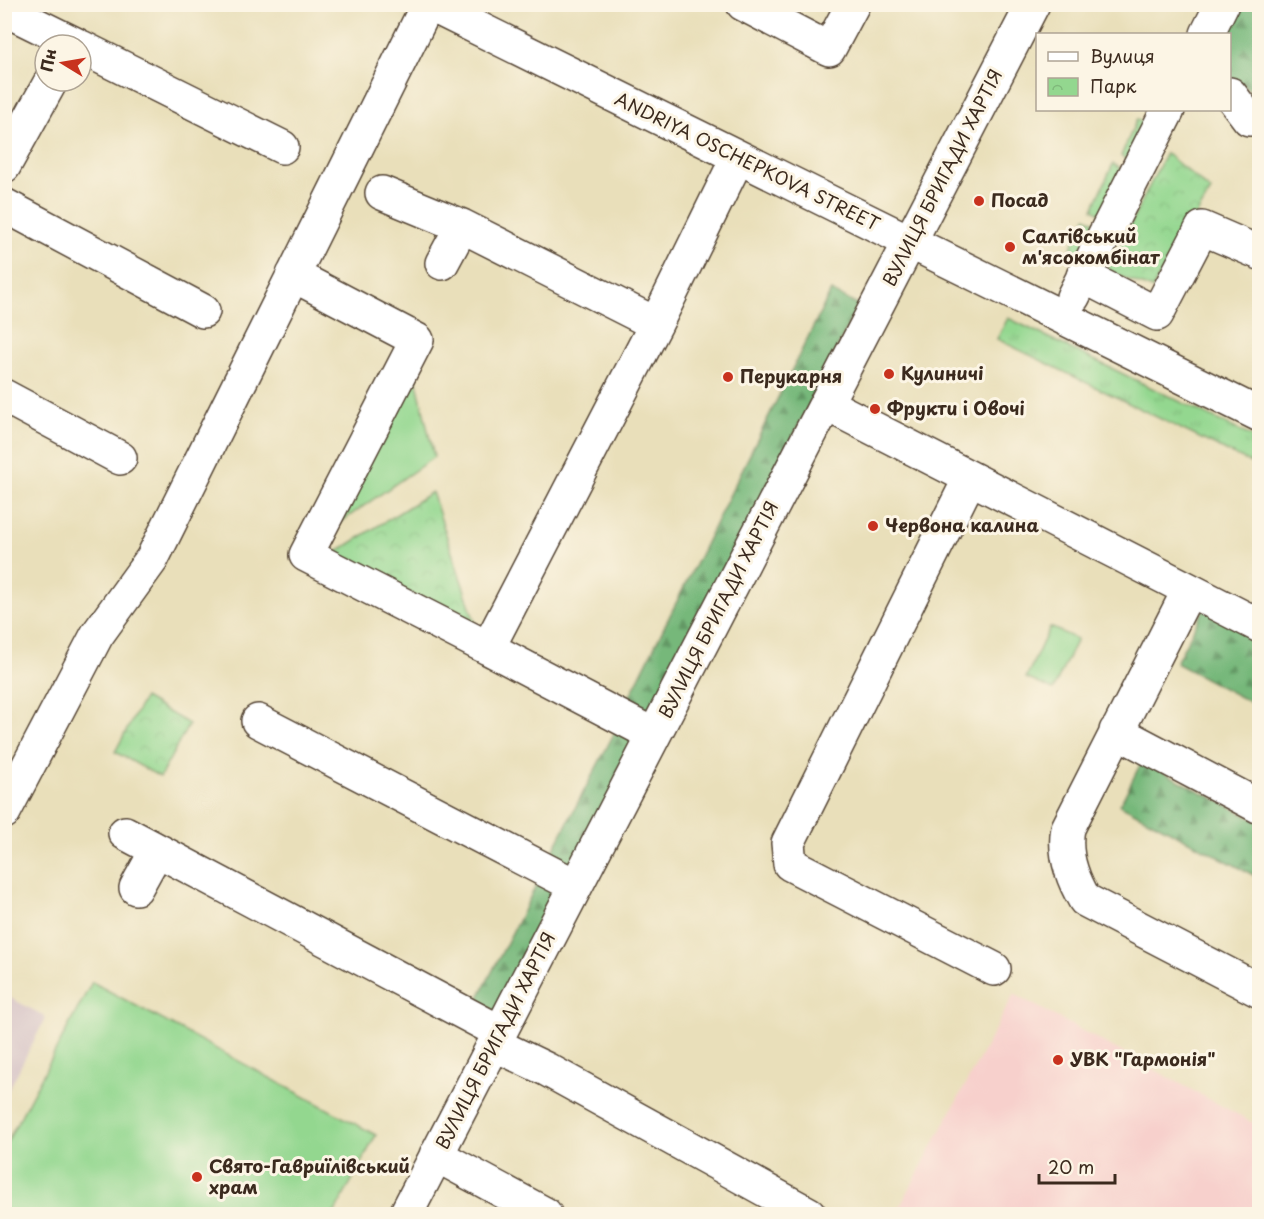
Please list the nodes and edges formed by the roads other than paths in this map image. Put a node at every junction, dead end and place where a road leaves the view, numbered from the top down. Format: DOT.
graph roads {
  1 [pos="428,4"];
  2 [pos="743,4"];
  3 [pos="853,4"];
  4 [pos="1033,4"];
  5 [pos="1222,4"];
  6 [pos="4,9"];
  7 [pos="51,33"];
  8 [pos="1208,33"];
  9 [pos="93,54"];
  10 [pos="44,93"];
  11 [pos="1231,95"];
  12 [pos="1167,111"];
  13 [pos="1249,119"];
  14 [pos="282,147"];
  15 [pos="738,157"];
  16 [pos="4,166"];
  17 [pos="382,193"];
  18 [pos="4,206"];
  19 [pos="462,226"];
  20 [pos="910,242"];
  21 [pos="1260,254"];
  22 [pos="442,262"];
  23 [pos="293,275"];
  24 [pos="1083,276"];
  25 [pos="203,311"];
  26 [pos="1062,317"];
  27 [pos="656,324"];
  28 [pos="4,396"];
  29 [pos="826,404"];
  30 [pos="1260,415"];
  31 [pos="120,458"];
  32 [pos="970,478"];
  33 [pos="1189,590"];
  34 [pos="1260,626"];
  35 [pos="488,648"];
  36 [pos="258,721"];
  37 [pos="1116,731"];
  38 [pos="654,735"];
  39 [pos="1260,807"];
  40 [pos="4,812"];
  41 [pos="125,833"];
  42 [pos="157,850"];
  43 [pos="576,886"];
  44 [pos="136,888"];
  45 [pos="994,969"];
  46 [pos="1260,991"];
  47 [pos="497,1038"];
  48 [pos="436,1155"];
  49 [pos="413,1212"];
  50 [pos="545,1215"];
  51 [pos="809,1215"];
  1 -- 15 [label="street, ANDRIYA OSCHEPKOVA STREET"];
  1 -- 23 [label="street"];
  2 -- 3 [label="street"];
  4 -- 20 [label="street, ВУЛИЦЯ БРИГАДИ ХАРТІЯ"];
  5 -- 8 [label="street"];
  6 -- 7 [label="street"];
  9 -- 14 [label="street"];
  10 -- 16 [label="street"];
  11 -- 13 [label="street"];
  12 -- 24 [label="street"];
  15 -- 20 [label="street, ANDRIYA OSCHEPKOVA STREET"];
  15 -- 27 [label="street"];
  17 -- 19 [label="street"];
  18 -- 25 [label="street"];
  19 -- 22 [label="street"];
  19 -- 27 [label="street"];
  20 -- 26 [label="street, ANDRIYA OSCHEPKOVA STREET"];
  20 -- 29 [label="street, ВУЛИЦЯ БРИГАДИ ХАРТІЯ"];
  21 -- 24 [label="street"];
  23 -- 35 [label="street"];
  23 -- 40 [label="street"];
  24 -- 26 [label="street"];
  26 -- 30 [label="street, ANDRIYA OSCHEPKOVA STREET"];
  27 -- 35 [label="street"];
  28 -- 31 [label="street"];
  29 -- 32 [label="street"];
  29 -- 38 [label="street, ВУЛИЦЯ БРИГАДИ ХАРТІЯ"];
  32 -- 33 [label="street"];
  32 -- 45 [label="street"];
  33 -- 34 [label="street"];
  33 -- 37 [label="street"];
  35 -- 38 [label="street"];
  36 -- 43 [label="street"];
  37 -- 39 [label="street"];
  37 -- 46 [label="street"];
  38 -- 43 [label="street, ВУЛИЦЯ БРИГАДИ ХАРТІЯ"];
  41 -- 42 [label="street"];
  42 -- 44 [label="street"];
  42 -- 47 [label="street"];
  43 -- 47 [label="street, ВУЛИЦЯ БРИГАДИ ХАРТІЯ"];
  47 -- 48 [label="street, ВУЛИЦЯ БРИГАДИ ХАРТІЯ"];
  47 -- 51 [label="street"];
  48 -- 49 [label="street, ВУЛИЦЯ БРИГАДИ ХАРТІЯ"];
  48 -- 50 [label="street"];
}
